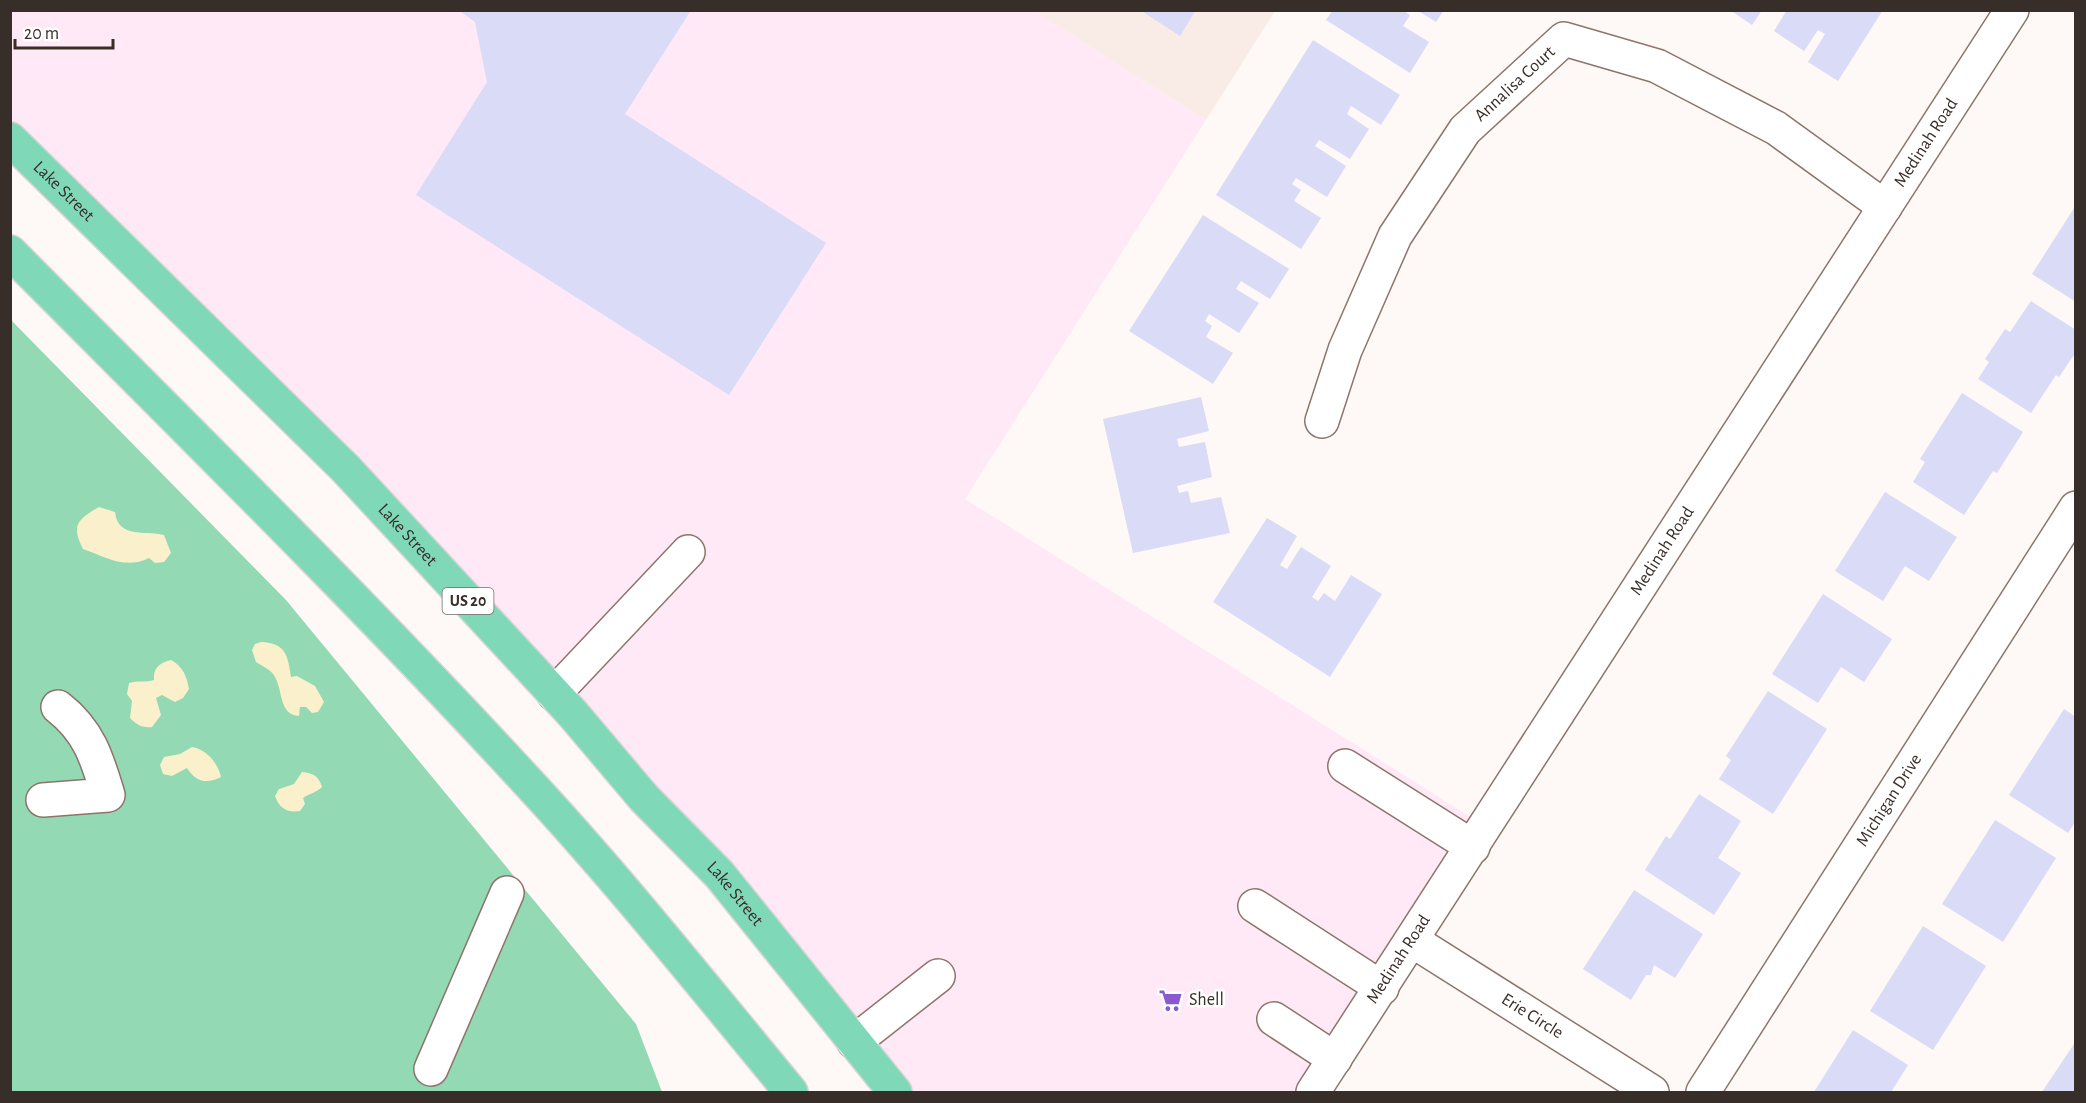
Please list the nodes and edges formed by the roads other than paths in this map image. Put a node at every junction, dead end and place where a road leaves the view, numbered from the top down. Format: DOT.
graph roads {
  1 [pos="2012,10"];
  2 [pos="10,139"];
  3 [pos="1885,207"];
  4 [pos="10,252"];
  5 [pos="1322,421"];
  6 [pos="2076,508"];
  7 [pos="687,552"];
  8 [pos="554,694"];
  9 [pos="58,707"];
  10 [pos="1345,766"];
  11 [pos="43,800"];
  12 [pos="1473,847"];
  13 [pos="507,893"];
  14 [pos="1255,906"];
  15 [pos="1413,941"];
  16 [pos="938,976"];
  17 [pos="1382,988"];
  18 [pos="1274,1019"];
  19 [pos="854,1042"];
  20 [pos="1335,1059"];
  21 [pos="431,1069"];
  22 [pos="791,1092"];
  23 [pos="895,1092"];
  24 [pos="1313,1092"];
  25 [pos="1652,1092"];
  26 [pos="1703,1092"];
  1 -- 3 [label="street, Medinah Road"];
  2 -- 8 [label="main road, Lake Street / US 20"];
  3 -- 5 [label="street, Annalisa Court"];
  3 -- 12 [label="street, Medinah Road"];
  4 -- 22 [label="main road"];
  6 -- 26 [label="street, Michigan Drive"];
  7 -- 8 [label="street"];
  8 -- 19 [label="main road, Lake Street / US 20"];
  9 -- 11 [label="street"];
  10 -- 12 [label="street"];
  12 -- 15 [label="street, Medinah Road"];
  13 -- 21 [label="street"];
  14 -- 17 [label="street"];
  15 -- 17 [label="street, Medinah Road"];
  15 -- 25 [label="street, Erie Circle"];
  16 -- 19 [label="street"];
  17 -- 20 [label="street, Medinah Road"];
  18 -- 20 [label="street"];
  19 -- 23 [label="main road, Lake Street / US 20"];
  20 -- 24 [label="street, Medinah Road"];
}
